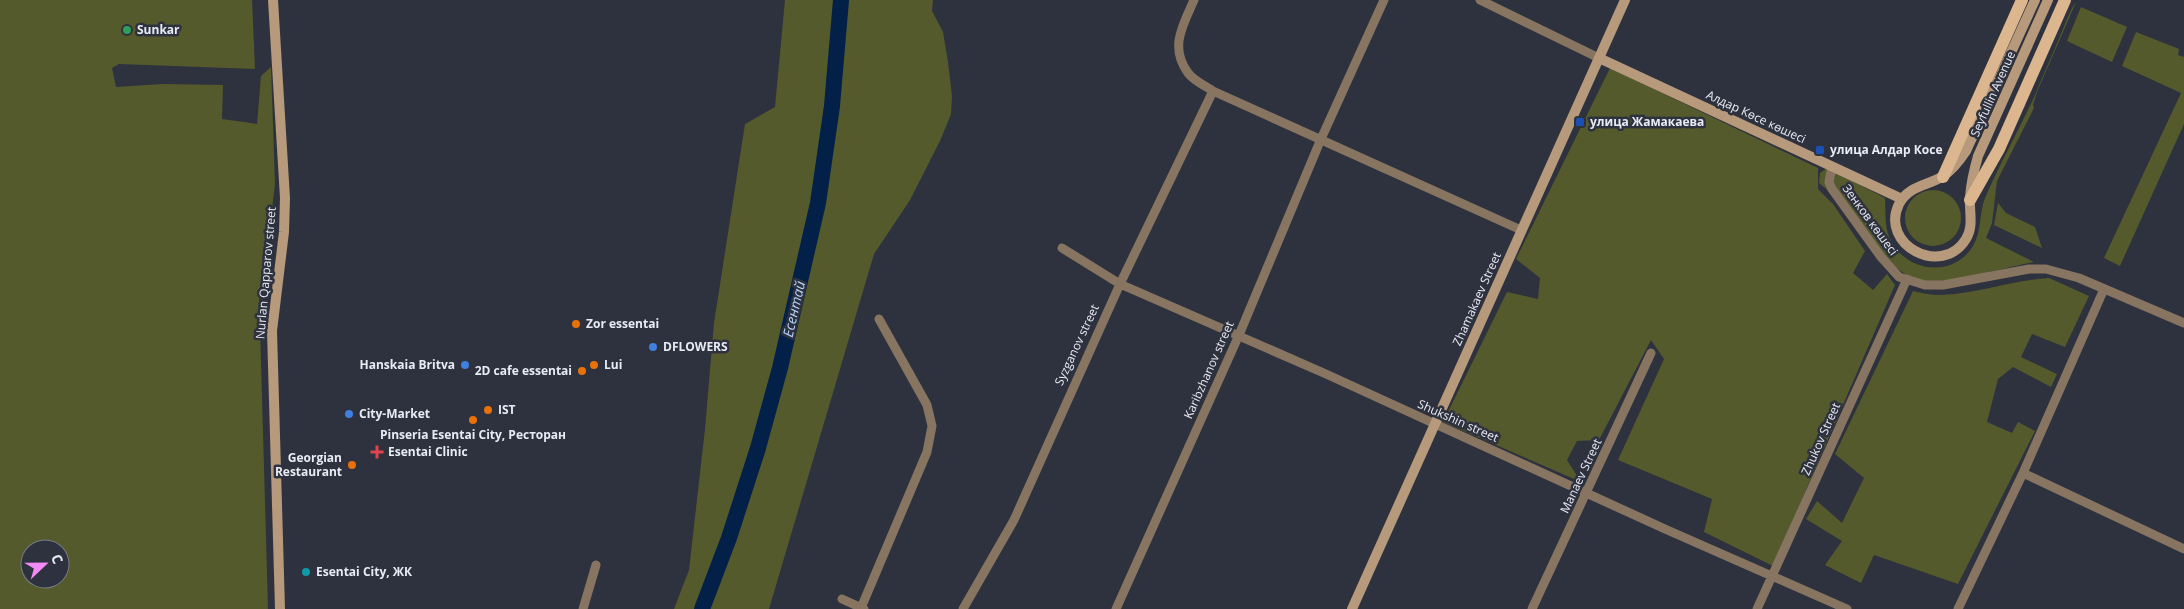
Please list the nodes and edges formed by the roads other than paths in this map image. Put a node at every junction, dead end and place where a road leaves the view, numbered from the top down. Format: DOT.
graph roads {
  1 [pos="273,0"];
  2 [pos="1194,0"];
  3 [pos="1384,0"];
  4 [pos="1480,0"];
  5 [pos="1625,0"];
  6 [pos="2022,0"];
  7 [pos="2035,0"];
  8 [pos="2048,0"];
  9 [pos="2065,0"];
  10 [pos="1599,58"];
  11 [pos="1213,91"];
  12 [pos="1322,139"];
  13 [pos="1832,167"];
  14 [pos="1943,177"];
  15 [pos="1902,199"];
  16 [pos="1970,200"];
  17 [pos="1521,230"];
  18 [pos="1062,248"];
  19 [pos="1907,279"];
  20 [pos="1120,284"];
  21 [pos="2104,290"];
  22 [pos="880,319"];
  23 [pos="2184,323"];
  24 [pos="1239,335"];
  25 [pos="1651,352"];
  26 [pos="1435,425"];
  27 [pos="2023,473"];
  28 [pos="1587,493"];
  29 [pos="2184,549"];
  30 [pos="596,566"];
  31 [pos="1773,576"];
  32 [pos="842,599"];
  33 [pos="862,608"];
  34 [pos="280,609"];
  35 [pos="583,609"];
  36 [pos="964,609"];
  37 [pos="1116,609"];
  38 [pos="1352,609"];
  39 [pos="1532,609"];
  40 [pos="1757,609"];
  41 [pos="1847,609"];
  42 [pos="1958,609"];
  1 -- 34 [label="street, Nurlan Qapparov street"];
  2 -- 11 [label="street"];
  3 -- 12 [label="street, Karibzhanov street"];
  4 -- 10 [label="street"];
  5 -- 10 [label="street, Zhamakaev Street"];
  6 -- 14 [label="main road"];
  7 -- 14 [label="street, Seyfullin Avenue"];
  8 -- 16 [label="street, Seyfullin Avenue"];
  9 -- 16 [label="main road"];
  10 -- 13 [label="street, Алдар Көсе көшесі"];
  10 -- 17 [label="street, Zhamakaev Street"];
  11 -- 12 [label="street"];
  11 -- 20 [label="street, Syzganov street"];
  12 -- 17 [label="street"];
  12 -- 24 [label="street, Karibzhanov street"];
  13 -- 15 [label="street, Алдар Көсе көшесі"];
  13 -- 19 [label="street, Зенков көшесі"];
  14 -- 15 [label="street"];
  15 -- 16 [label="street, Seyfullin Avenue"];
  17 -- 26 [label="street, Zhamakaev Street"];
  18 -- 20 [label="street, Shukshin street"];
  19 -- 21 [label="street"];
  19 -- 31 [label="street, Zhukov Street"];
  20 -- 24 [label="street, Shukshin street"];
  20 -- 36 [label="street, Syzganov street"];
  21 -- 23 [label="street"];
  21 -- 27 [label="street"];
  22 -- 33 [label="street"];
  24 -- 26 [label="street, Shukshin street"];
  24 -- 37 [label="street, Karibzhanov street"];
  25 -- 28 [label="street, Manaev Street"];
  26 -- 28 [label="street, Shukshin street"];
  26 -- 38 [label="street, Zhamakaev Street"];
  27 -- 29 [label="street"];
  27 -- 42 [label="street"];
  28 -- 31 [label="street, Shukshin street"];
  28 -- 39 [label="street, Manaev Street"];
  30 -- 35 [label="street"];
  31 -- 40 [label="street, Zhukov Street"];
  31 -- 41 [label="street, Shukshin street"];
  32 -- 33 [label="street"];
}
